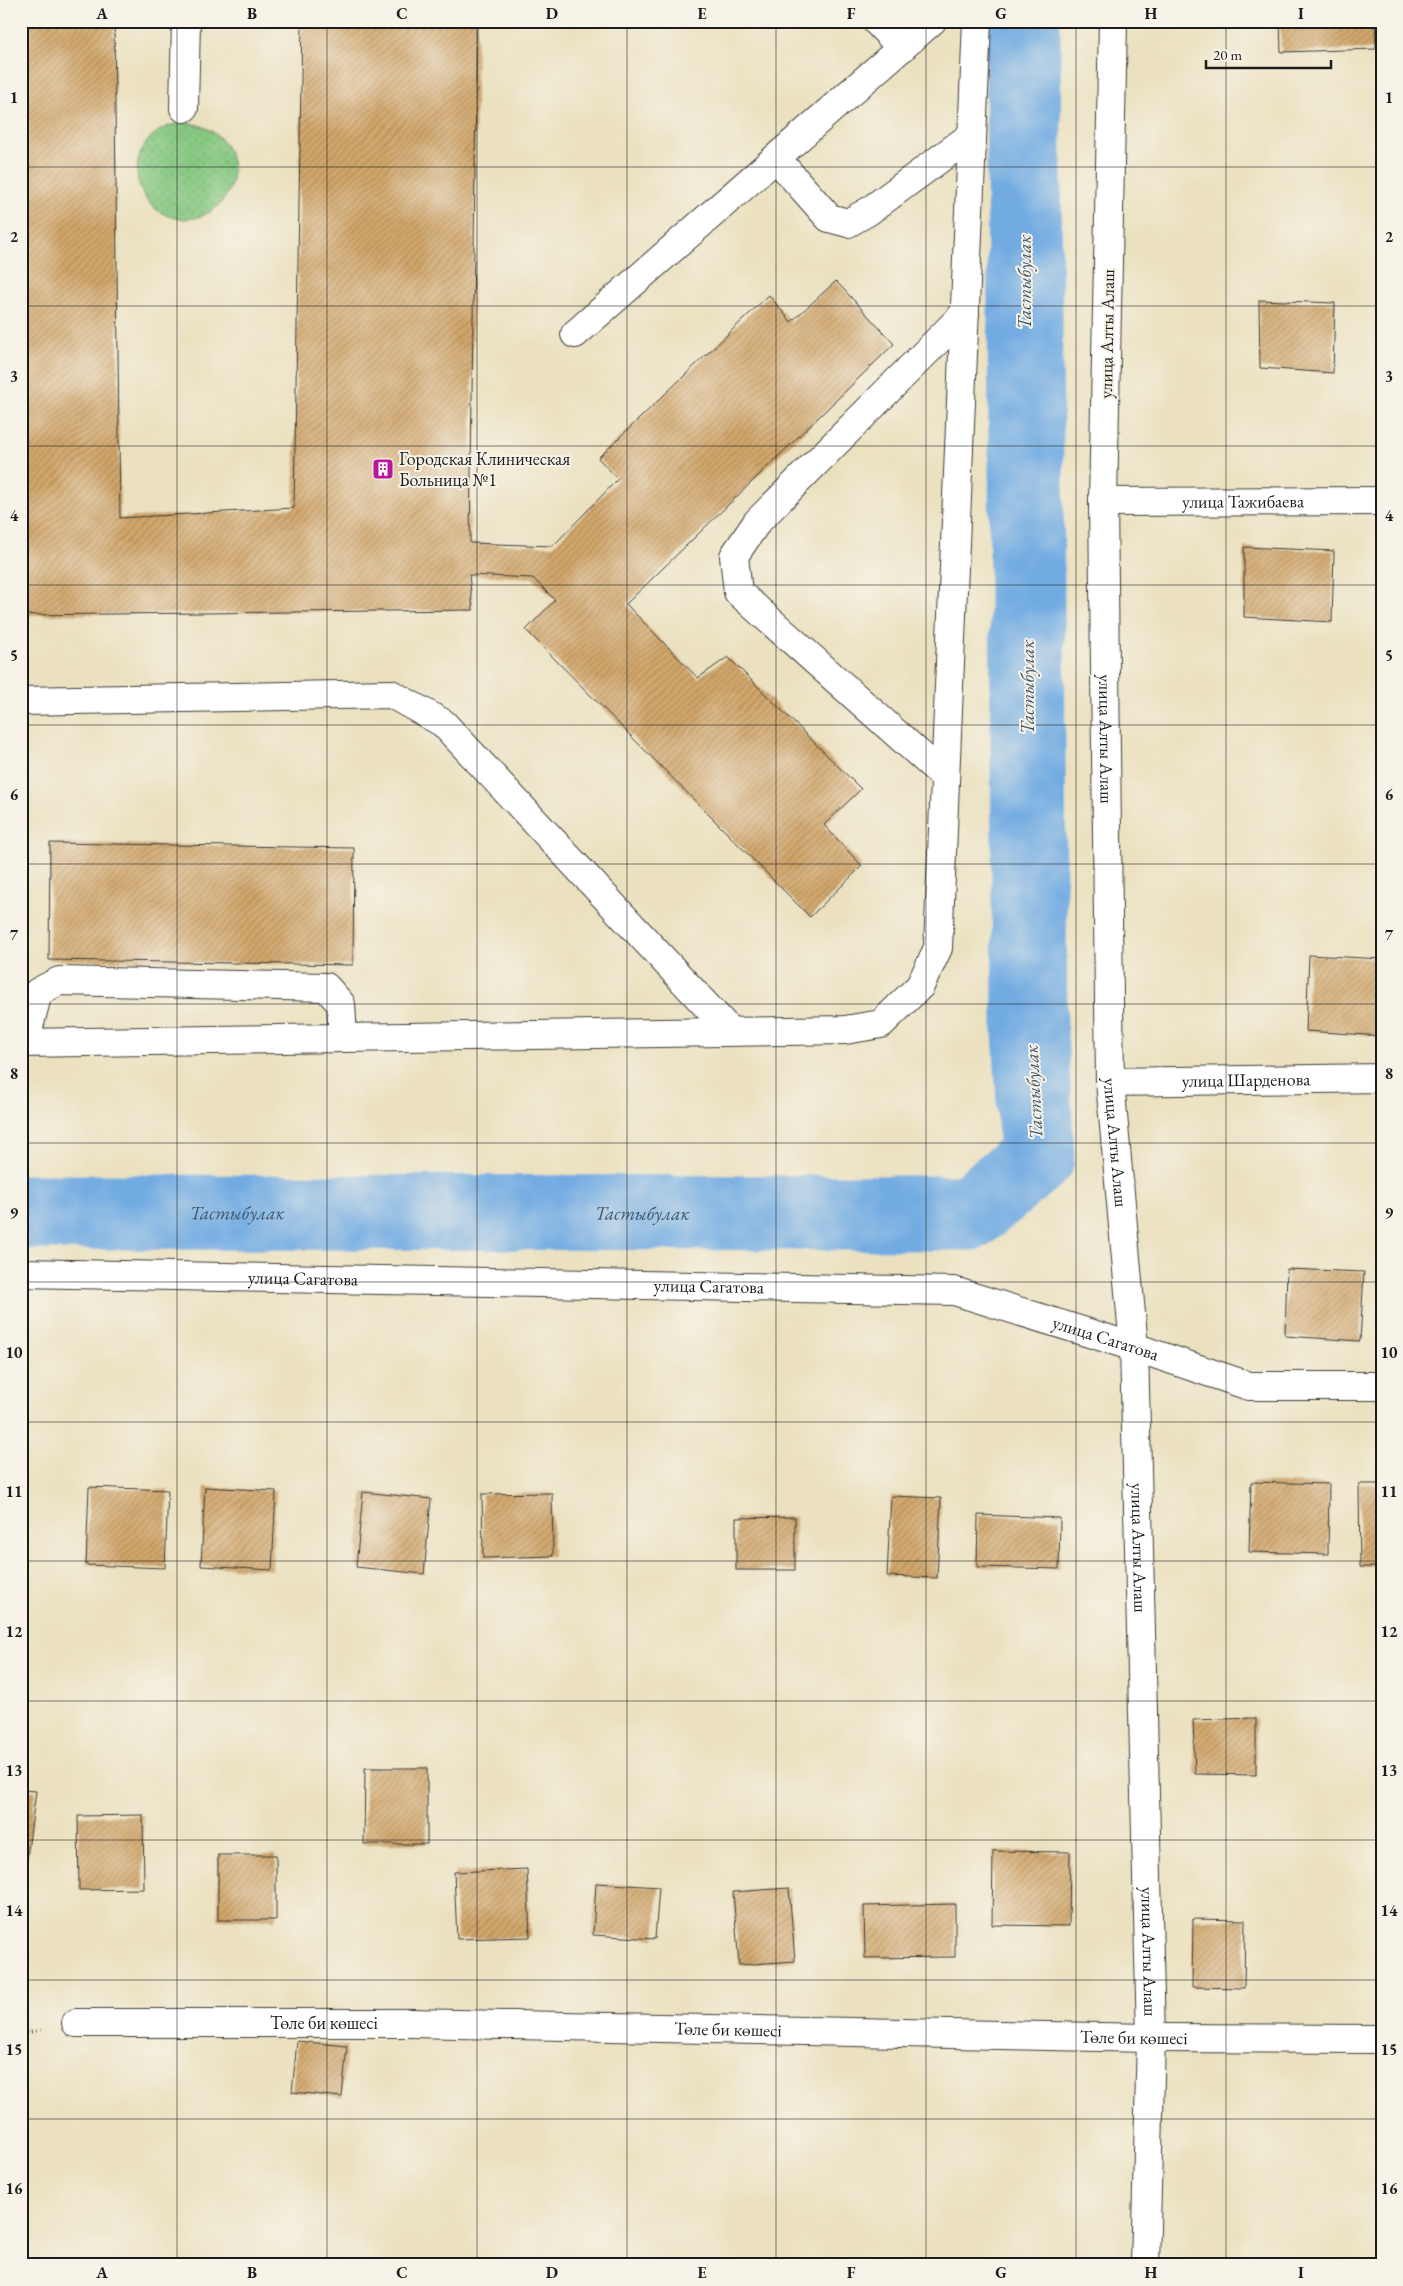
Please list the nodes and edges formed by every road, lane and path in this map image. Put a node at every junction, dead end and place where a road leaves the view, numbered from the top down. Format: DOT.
graph roads {
  1 [pos="186,21"];
  2 [pos="876,21"];
  3 [pos="932,21"];
  4 [pos="977,21"];
  5 [pos="1113,21"];
  6 [pos="902,48"];
  7 [pos="184,108"];
  8 [pos="972,135"];
  9 [pos="776,158"];
  10 [pos="964,313"];
  11 [pos="575,334"];
  12 [pos="1382,501"];
  13 [pos="1103,502"];
  14 [pos="21,701"];
  15 [pos="945,777"];
  16 [pos="730,1031"];
  17 [pos="343,1037"];
  18 [pos="23,1043"];
  19 [pos="1382,1078"];
  20 [pos="1110,1082"];
  21 [pos="21,1273"];
  22 [pos="1134,1347"];
  23 [pos="1382,1386"];
  24 [pos="76,2024"];
  25 [pos="1151,2038"];
  26 [pos="1382,2039"];
  27 [pos="1145,2265"];
  1 -- 7 [label="street"];
  2 -- 6 [label="street"];
  3 -- 6 [label="street"];
  4 -- 8 [label="street"];
  5 -- 13 [label="street, улица Алты Алаш"];
  6 -- 9 [label="street"];
  8 -- 9 [label="street"];
  8 -- 10 [label="street"];
  9 -- 11 [label="street"];
  10 -- 15 [label="street"];
  10 -- 15 [label="street"];
  12 -- 13 [label="street, улица Тажибаева"];
  13 -- 20 [label="street, улица Алты Алаш"];
  14 -- 16 [label="street"];
  15 -- 16 [label="street"];
  16 -- 17 [label="street"];
  17 -- 18 [label="street"];
  17 -- 18 [label="street"];
  19 -- 20 [label="street, улица Шарденова"];
  20 -- 22 [label="street, улица Алты Алаш"];
  21 -- 22 [label="street, улица Сагатова"];
  22 -- 23 [label="street, улица Сагатова"];
  22 -- 25 [label="street, улица Алты Алаш"];
  24 -- 25 [label="street, Төле би көшесі"];
  25 -- 26 [label="street, Төле би көшесі"];
  25 -- 27 [label="street, улица Алты Алаш"];
}
